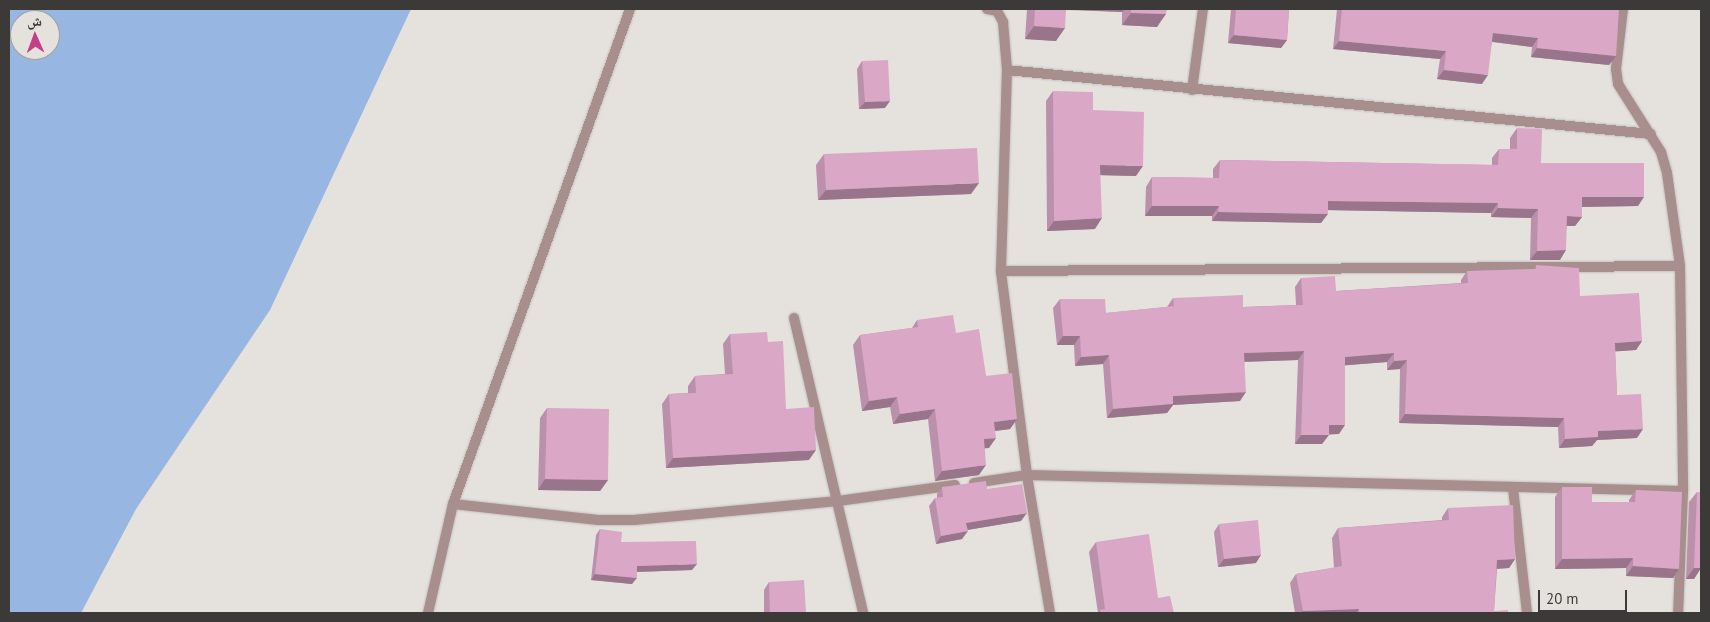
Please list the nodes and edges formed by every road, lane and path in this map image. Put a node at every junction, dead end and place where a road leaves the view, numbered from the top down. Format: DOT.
graph roads {
  1 [pos="630,9"];
  2 [pos="987,9"];
  3 [pos="1203,9"];
  4 [pos="1623,9"];
  5 [pos="1007,70"];
  6 [pos="1192,90"];
  7 [pos="1650,134"];
  8 [pos="1680,266"];
  9 [pos="1002,271"];
  10 [pos="794,318"];
  11 [pos="1027,475"];
  12 [pos="1513,488"];
  13 [pos="1683,491"];
  14 [pos="838,501"];
  15 [pos="453,504"];
  16 [pos="428,613"];
  17 [pos="863,613"];
  18 [pos="1050,613"];
  19 [pos="1527,613"];
  20 [pos="1678,613"];
  1 -- 15 [label="street"];
  2 -- 5 [label="street"];
  3 -- 6 [label="street"];
  4 -- 7 [label="street"];
  5 -- 6 [label="street"];
  5 -- 9 [label="street"];
  6 -- 7 [label="street"];
  7 -- 8 [label="street"];
  8 -- 9 [label="street"];
  8 -- 13 [label="street"];
  9 -- 11 [label="street"];
  10 -- 14 [label="street"];
  11 -- 12 [label="street"];
  11 -- 14 [label="street"];
  11 -- 18 [label="street"];
  12 -- 13 [label="street"];
  12 -- 19 [label="street"];
  13 -- 20 [label="street"];
  14 -- 15 [label="street"];
  14 -- 17 [label="street"];
  15 -- 16 [label="street"];
}
